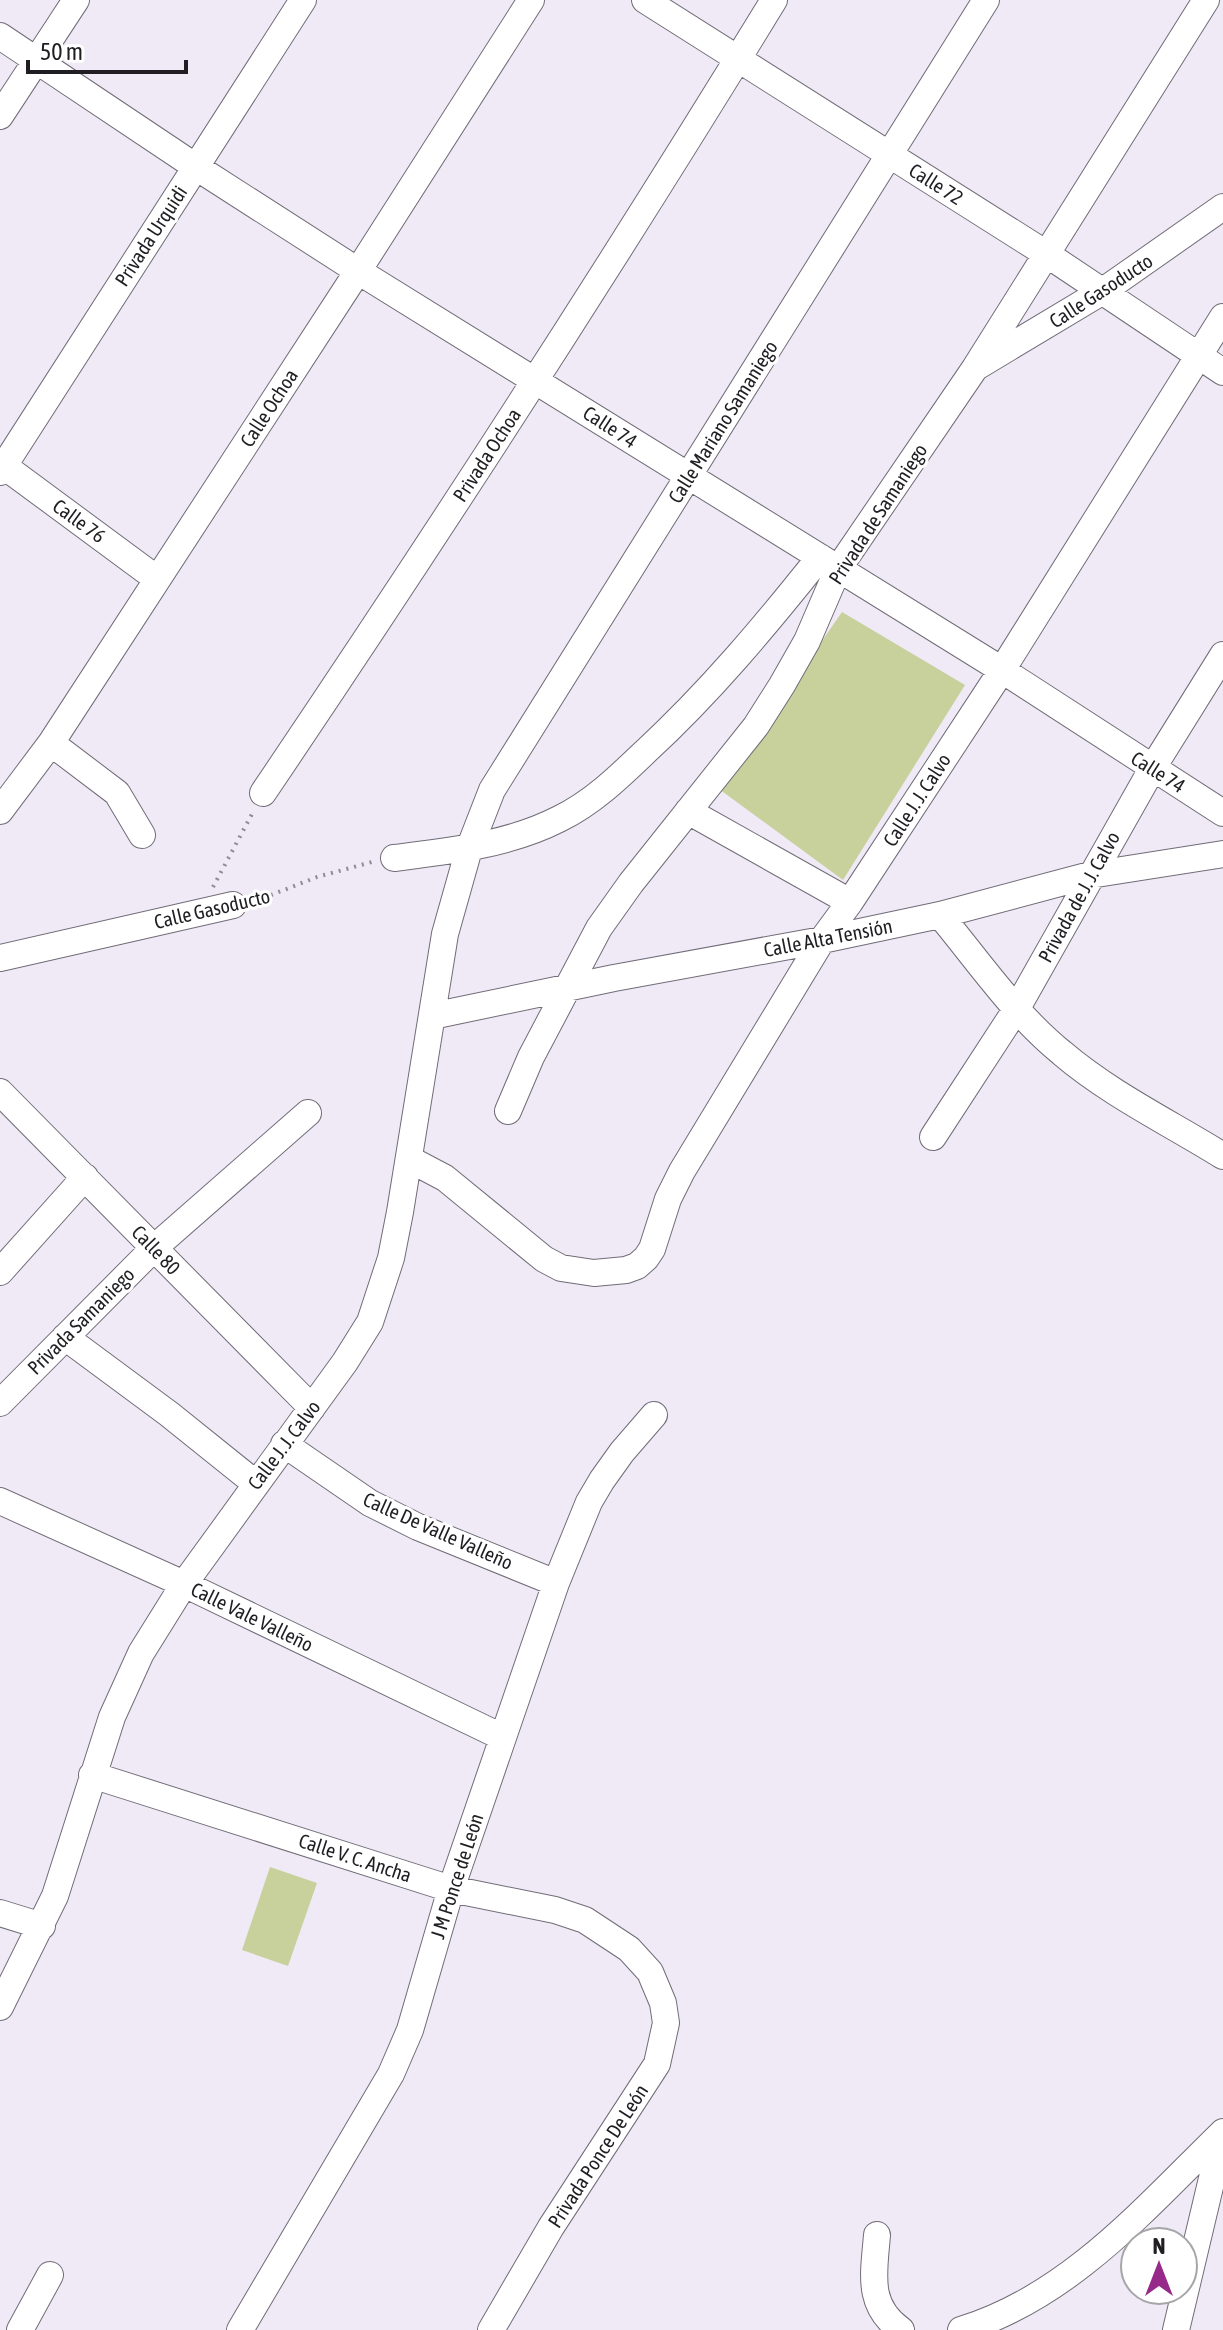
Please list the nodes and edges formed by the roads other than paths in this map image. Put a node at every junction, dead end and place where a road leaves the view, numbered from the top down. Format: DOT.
graph roads {
  1 [pos="76,0"];
  2 [pos="303,0"];
  3 [pos="531,0"];
  4 [pos="645,0"];
  5 [pos="774,0"];
  6 [pos="986,0"];
  7 [pos="1206,0"];
  8 [pos="0,36"];
  9 [pos="36,59"];
  10 [pos="738,59"];
  11 [pos="0,116"];
  12 [pos="891,155"];
  13 [pos="196,167"];
  14 [pos="1223,207"];
  15 [pos="1048,255"];
  16 [pos="358,271"];
  17 [pos="1103,291"];
  18 [pos="1223,317"];
  19 [pos="1198,356"];
  20 [pos="975,368"];
  21 [pos="1223,372"];
  22 [pos="535,379"];
  23 [pos="1,467"];
  24 [pos="689,478"];
  25 [pos="829,563"];
  26 [pos="157,579"];
  27 [pos="1223,655"];
  28 [pos="1002,670"];
  29 [pos="51,743"];
  30 [pos="1152,769"];
  31 [pos="263,793"];
  32 [pos="1217,805"];
  33 [pos="0,811"];
  34 [pos="688,811"];
  35 [pos="142,835"];
  36 [pos="469,849"];
  37 [pos="1223,854"];
  38 [pos="394,858"];
  39 [pos="1090,875"];
  40 [pos="850,902"];
  41 [pos="233,905"];
  42 [pos="940,915"];
  43 [pos="822,940"];
  44 [pos="0,958"];
  45 [pos="567,987"];
  46 [pos="1017,1008"];
  47 [pos="432,1016"];
  48 [pos="0,1092"];
  49 [pos="508,1111"];
  50 [pos="308,1113"];
  51 [pos="933,1137"];
  52 [pos="1223,1156"];
  53 [pos="409,1159"];
  54 [pos="85,1177"];
  55 [pos="154,1248"];
  56 [pos="0,1272"];
  57 [pos="65,1337"];
  58 [pos="0,1403"];
  59 [pos="312,1408"];
  60 [pos="654,1415"];
  61 [pos="284,1444"];
  62 [pos="255,1483"];
  63 [pos="0,1501"];
  64 [pos="556,1583"];
  65 [pos="184,1584"];
  66 [pos="502,1737"];
  67 [pos="92,1775"];
  68 [pos="451,1889"];
  69 [pos="0,1913"];
  70 [pos="42,1926"];
  71 [pos="650,1972"];
  72 [pos="0,2007"];
  73 [pos="1223,2132"];
  74 [pos="877,2235"];
  75 [pos="50,2275"];
  76 [pos="20,2330"];
  77 [pos="241,2330"];
  78 [pos="491,2330"];
  79 [pos="901,2330"];
  80 [pos="961,2330"];
  81 [pos="1176,2330"];
  1 -- 9 [label="street"];
  2 -- 13 [label="street, Privada Urquidi"];
  3 -- 16 [label="street, Calle Ochoa"];
  4 -- 10 [label="street, Calle 72"];
  5 -- 10 [label="street, Privada Ochoa"];
  6 -- 12 [label="street, Calle Mariano Samaniego"];
  7 -- 15 [label="street, Privada de Samaniego"];
  8 -- 9 [label="street, Calle 74"];
  9 -- 11 [label="street"];
  9 -- 13 [label="street, Calle 74"];
  10 -- 12 [label="street, Calle 72"];
  10 -- 22 [label="street, Privada Ochoa"];
  12 -- 15 [label="street, Calle 72"];
  12 -- 24 [label="street, Calle Mariano Samaniego"];
  13 -- 16 [label="street, Calle 74"];
  13 -- 23 [label="street, Privada Urquidi"];
  14 -- 17 [label="street, Calle Gasoducto"];
  15 -- 17 [label="street, Calle 72"];
  15 -- 20 [label="street, Privada de Samaniego"];
  16 -- 22 [label="street, Calle 74"];
  16 -- 26 [label="street, Calle Ochoa"];
  17 -- 19 [label="street, Calle 72"];
  17 -- 20 [label="street, Calle Gasoducto"];
  18 -- 19 [label="street, Calle J. J. Calvo"];
  19 -- 21 [label="street, Calle 72"];
  19 -- 28 [label="street, Calle J. J. Calvo"];
  20 -- 25 [label="street, Privada de Samaniego"];
  22 -- 24 [label="street, Calle 74"];
  22 -- 31 [label="street, Privada Ochoa"];
  23 -- 26 [label="street, Calle 76"];
  24 -- 25 [label="street, Calle 74"];
  24 -- 36 [label="street, Calle Mariano Samaniego"];
  25 -- 28 [label="street, Calle 74"];
  25 -- 34 [label="street, Privada de Samaniego"];
  25 -- 36 [label="street, Privada de Samaniego"];
  26 -- 29 [label="street, Calle Ochoa"];
  27 -- 30 [label="street, Privada de J. J. Calvo"];
  28 -- 30 [label="street, Calle 74"];
  28 -- 40 [label="street, Calle J. J. Calvo"];
  29 -- 33 [label="street, Calle Ochoa"];
  29 -- 35 [label="street"];
  30 -- 32 [label="street, Calle 74"];
  30 -- 39 [label="street, Privada de J. J. Calvo"];
  34 -- 40 [label="street"];
  34 -- 45 [label="street, Privada de Samaniego"];
  36 -- 38 [label="street"];
  36 -- 47 [label="street, Calle J. J. Calvo"];
  37 -- 39 [label="street, Calle Alta Tensión"];
  39 -- 42 [label="street, Calle Alta Tensión"];
  39 -- 46 [label="street, Privada de J. J. Calvo"];
  40 -- 43 [label="street, Calle J. J. Calvo"];
  41 -- 44 [label="street, Calle Gasoducto"];
  42 -- 43 [label="street, Calle Alta Tensión"];
  42 -- 46 [label="street"];
  43 -- 45 [label="street, Calle Alta Tensión"];
  43 -- 53 [label="street, Calle J. J. Calvo"];
  45 -- 47 [label="street, Calle Alta Tensión"];
  45 -- 49 [label="street, Privada de Samaniego"];
  46 -- 51 [label="street, Privada de J. J. Calvo"];
  46 -- 52 [label="street"];
  47 -- 53 [label="street, Calle J. J. Calvo"];
  48 -- 54 [label="street, Calle 80"];
  50 -- 55 [label="street, Privada Samaniego"];
  53 -- 59 [label="street, Calle J. J. Calvo"];
  54 -- 55 [label="street, Calle 80"];
  54 -- 56 [label="street"];
  55 -- 57 [label="street, Privada Samaniego"];
  55 -- 59 [label="street, Calle 80"];
  57 -- 58 [label="street, Privada Samaniego"];
  57 -- 62 [label="street"];
  59 -- 61 [label="street, Calle J. J. Calvo"];
  60 -- 64 [label="street, J M Ponce de León"];
  61 -- 62 [label="street, Calle J. J. Calvo"];
  61 -- 64 [label="street, Calle De Valle Valleño"];
  62 -- 65 [label="street, Calle J. J. Calvo"];
  63 -- 65 [label="street, Calle Vale Valleño"];
  64 -- 66 [label="street, J M Ponce de León"];
  65 -- 66 [label="street, Calle Vale Valleño"];
  65 -- 67 [label="street, Calle J. J. Calvo"];
  66 -- 68 [label="street, J M Ponce de León"];
  67 -- 68 [label="street, Calle V. C. Ancha"];
  67 -- 70 [label="street, Calle J. J. Calvo"];
  68 -- 71 [label="street, Calle V. C. Ancha"];
  68 -- 77 [label="street, J M Ponce de León"];
  69 -- 70 [label="street"];
  70 -- 72 [label="street, Calle J. J. Calvo"];
  71 -- 78 [label="street, Privada Ponce De León"];
  73 -- 80 [label="street"];
  73 -- 81 [label="street"];
  74 -- 79 [label="street"];
  75 -- 76 [label="street"];
}
